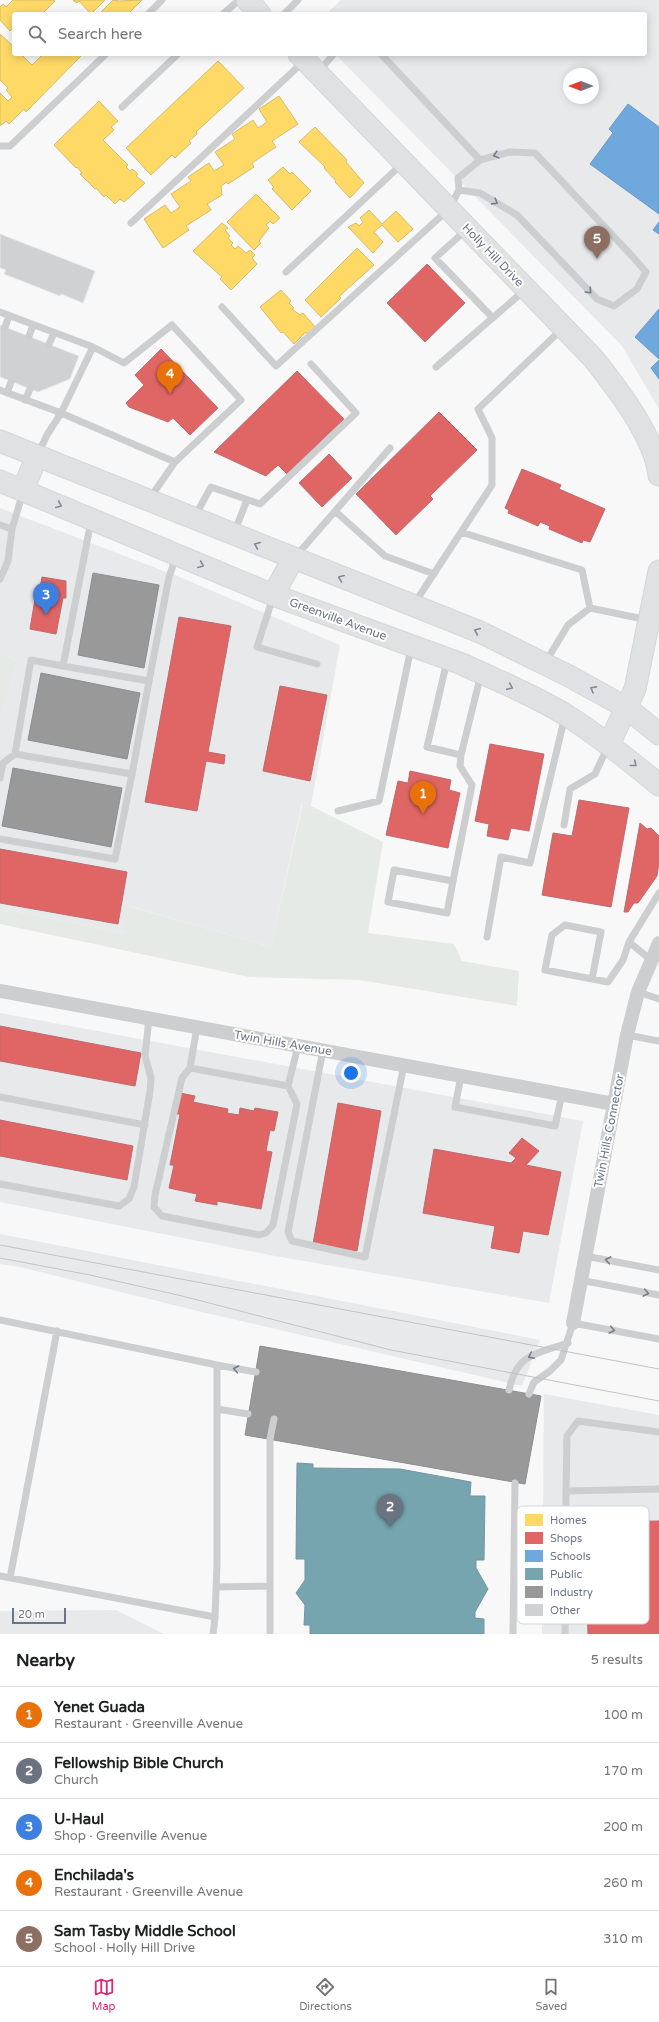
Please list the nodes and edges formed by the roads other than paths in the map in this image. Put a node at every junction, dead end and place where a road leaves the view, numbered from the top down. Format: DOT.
graph roads {
  1 [pos="162,0"];
  2 [pos="239,0"];
  3 [pos="247,0"];
  4 [pos="298,0"];
  5 [pos="150,12"];
  6 [pos="225,12"];
  7 [pos="258,12"];
  8 [pos="286,12"];
  9 [pos="104,56"];
  10 [pos="176,56"];
  11 [pos="327,56"];
  12 [pos="382,56"];
  13 [pos="307,62"];
  14 [pos="122,107"];
  15 [pos="0,146"];
  16 [pos="480,160"];
  17 [pos="404,163"];
  18 [pos="459,190"];
  19 [pos="449,209"];
  20 [pos="131,223"];
  21 [pos="468,229"];
  22 [pos="286,272"];
  23 [pos="526,289"];
  24 [pos="222,307"];
  25 [pos="0,312"];
  26 [pos="9,316"];
  27 [pos="492,317"];
  28 [pos="33,325"];
  29 [pos="5,326"];
  30 [pos="564,327"];
  31 [pos="54,333"];
  32 [pos="29,336"];
  33 [pos="49,344"];
  34 [pos="92,348"];
  35 [pos="311,364"];
  36 [pos="436,367"];
  37 [pos="11,382"];
  38 [pos="30,389"];
  39 [pos="0,390"];
  40 [pos="7,393"];
  41 [pos="26,400"];
  42 [pos="61,413"];
  43 [pos="0,441"];
  44 [pos="390,448"];
  45 [pos="37,456"];
  46 [pos="175,462"];
  47 [pos="659,468"];
  48 [pos="0,481"];
  49 [pos="23,490"];
  50 [pos="247,500"];
  51 [pos="148,501"];
  52 [pos="335,511"];
  53 [pos="91,519"];
  54 [pos="193,520"];
  55 [pos="0,525"];
  56 [pos="12,529"];
  57 [pos="461,532"];
  58 [pos="233,535"];
  59 [pos="177,555"];
  60 [pos="293,559"];
  61 [pos="434,574"];
  62 [pos="0,579"];
  63 [pos="658,583"];
  64 [pos="274,595"];
  65 [pos="412,606"];
  66 [pos="590,608"];
  67 [pos="650,620"];
  68 [pos="411,646"];
  69 [pos="448,659"];
  70 [pos="317,664"];
  71 [pos="545,664"];
  72 [pos="63,666"];
  73 [pos="481,673"];
  74 [pos="149,681"];
  75 [pos="627,708"];
  76 [pos="565,714"];
  77 [pos="659,734"];
  78 [pos="609,744"];
  79 [pos="15,754"];
  80 [pos="461,755"];
  81 [pos="132,774"];
  82 [pos="0,778"];
  83 [pos="659,785"];
  84 [pos="338,811"];
  85 [pos="564,825"];
  86 [pos="0,839"];
  87 [pos="453,881"];
  88 [pos="659,893"];
  89 [pos="487,937"];
  90 [pos="629,942"];
  91 [pos="659,943"];
  92 [pos="651,960"];
  93 [pos="592,979"];
  94 [pos="0,991"];
  95 [pos="638,992"];
  96 [pos="659,999"];
  97 [pos="149,1018"];
  98 [pos="197,1027"];
  99 [pos="627,1035"];
  100 [pos="659,1040"];
  101 [pos="298,1046"];
  102 [pos="323,1050"];
  103 [pos="404,1065"];
  104 [pos="190,1068"];
  105 [pos="461,1076"];
  106 [pos="288,1086"];
  107 [pos="562,1094"];
  108 [pos="0,1097"];
  109 [pos="614,1104"];
  110 [pos="145,1125"];
  111 [pos="0,1184"];
  112 [pos="585,1256"];
  113 [pos="659,1270"];
  114 [pos="580,1280"];
  115 [pos="659,1295"];
  116 [pos="0,1320"];
  117 [pos="573,1323"];
  118 [pos="57,1331"];
  119 [pos="659,1339"];
  120 [pos="568,1343"];
  121 [pos="217,1365"];
  122 [pos="256,1372"];
  123 [pos="509,1390"];
  124 [pos="529,1394"];
  125 [pos="217,1409"];
  126 [pos="248,1414"];
  127 [pos="274,1419"];
  128 [pos="659,1432"];
  129 [pos="515,1482"];
  130 [pos="659,1489"];
  131 [pos="566,1491"];
  132 [pos="566,1506"];
  133 [pos="0,1576"];
  134 [pos="10,1578"];
  135 [pos="216,1586"];
  136 [pos="270,1586"];
  137 [pos="215,1617"];
  138 [pos="565,1624"];
  139 [pos="212,1634"];
  140 [pos="270,1634"];
  141 [pos="513,1634"];
  142 [pos="565,1634"];
  1 -- 5 [label="lane"];
  2 -- 6 [label="lane"];
  3 -- 7 [label="main road"];
  4 -- 8 [label="lane"];
  9 -- 15 [label="lane"];
  10 -- 14 [label="lane"];
  11 -- 13 [label="lane"];
  12 -- 16 [label="lane"];
  13 -- 17 [label="main road, Holly Hill Drive"];
  13 -- 20 [label="lane"];
  16 -- 18 [label="lane"];
  18 -- 16 [label="lane, one-way"];
  17 -- 19 [label="main road, Holly Hill Drive"];
  17 -- 22 [label="lane"];
  18 -- 19 [label="lane"];
  19 -- 21 [label="main road, Holly Hill Drive"];
  19 -- 24 [label="lane"];
  21 -- 23 [label="main road, Holly Hill Drive"];
  21 -- 27 [label="lane"];
  23 -- 27 [label="lane"];
  23 -- 30 [label="main road, Holly Hill Drive"];
  25 -- 26 [label="lane"];
  26 -- 28 [label="lane"];
  26 -- 29 [label="lane"];
  27 -- 36 [label="lane"];
  28 -- 31 [label="lane"];
  28 -- 32 [label="lane"];
  30 -- 47 [label="main road, Holly Hill Drive"];
  30 -- 57 [label="lane"];
  31 -- 33 [label="lane"];
  31 -- 34 [label="lane"];
  34 -- 42 [label="lane"];
  34 -- 46 [label="lane"];
  35 -- 50 [label="lane"];
  37 -- 40 [label="lane"];
  38 -- 41 [label="lane"];
  39 -- 40 [label="lane"];
  40 -- 41 [label="lane"];
  41 -- 42 [label="lane"];
  42 -- 45 [label="lane"];
  42 -- 46 [label="lane"];
  43 -- 45 [label="main road"];
  44 -- 52 [label="lane"];
  45 -- 49 [label="main road"];
  45 -- 51 [label="main road"];
  46 -- 51 [label="lane"];
  48 -- 49 [label="main road, Greenville Avenue"];
  49 -- 53 [label="main road, Greenville Avenue, one-way"];
  49 -- 56 [label="lane"];
  50 -- 54 [label="lane"];
  50 -- 58 [label="lane"];
  51 -- 54 [label="main road"];
  52 -- 60 [label="lane"];
  52 -- 61 [label="lane"];
  53 -- 59 [label="main road, Greenville Avenue"];
  53 -- 72 [label="lane"];
  54 -- 58 [label="main road"];
  55 -- 56 [label="lane"];
  56 -- 62 [label="lane"];
  57 -- 61 [label="lane"];
  57 -- 66 [label="lane"];
  60 -- 58 [label="main road, one-way"];
  59 -- 64 [label="main road, Greenville Avenue, one-way"];
  59 -- 74 [label="lane"];
  60 -- 64 [label="main road"];
  65 -- 60 [label="main road, one-way"];
  61 -- 65 [label="lane"];
  63 -- 67 [label="main road"];
  64 -- 68 [label="main road, Greenville Avenue"];
  64 -- 70 [label="lane"];
  71 -- 65 [label="main road, one-way"];
  66 -- 67 [label="lane"];
  66 -- 71 [label="lane"];
  67 -- 75 [label="main road"];
  68 -- 69 [label="main road, Greenville Avenue"];
  68 -- 84 [label="lane"];
  69 -- 73 [label="main road, Greenville Avenue"];
  69 -- 80 [label="lane"];
  75 -- 71 [label="main road, one-way"];
  72 -- 74 [label="lane"];
  72 -- 79 [label="lane"];
  73 -- 76 [label="main road, Greenville Avenue, one-way"];
  73 -- 80 [label="lane"];
  74 -- 81 [label="lane"];
  75 -- 77 [label="main road"];
  75 -- 78 [label="main road"];
  76 -- 78 [label="main road, Greenville Avenue"];
  76 -- 89 [label="lane"];
  78 -- 83 [label="main road, Greenville Avenue, one-way"];
  78 -- 85 [label="lane"];
  79 -- 81 [label="lane"];
  79 -- 82 [label="lane"];
  80 -- 87 [label="lane"];
  81 -- 86 [label="lane"];
  87 -- 87 [label="lane"];
  88 -- 90 [label="lane"];
  90 -- 92 [label="lane"];
  90 -- 93 [label="lane"];
  91 -- 92 [label="street, Twin Hills Connector"];
  92 -- 95 [label="street, Twin Hills Connector"];
  93 -- 93 [label="lane"];
  94 -- 97 [label="street, Twin Hills Avenue"];
  95 -- 96 [label="lane"];
  95 -- 99 [label="street, Twin Hills Connector"];
  97 -- 98 [label="street, Twin Hills Avenue"];
  97 -- 110 [label="lane"];
  98 -- 101 [label="street, Twin Hills Avenue"];
  98 -- 104 [label="lane"];
  99 -- 100 [label="lane"];
  99 -- 109 [label="street, Twin Hills Connector"];
  101 -- 102 [label="street, Twin Hills Avenue"];
  101 -- 106 [label="lane"];
  102 -- 103 [label="street, Twin Hills Avenue"];
  102 -- 103 [label="lane"];
  103 -- 105 [label="street, Twin Hills Avenue"];
  104 -- 106 [label="lane"];
  104 -- 106 [label="lane"];
  105 -- 107 [label="street, Twin Hills Avenue"];
  105 -- 107 [label="lane"];
  107 -- 109 [label="street, Twin Hills Avenue"];
  108 -- 110 [label="lane"];
  109 -- 112 [label="street, Twin Hills Connector"];
  110 -- 111 [label="lane"];
  113 -- 112 [label="lane, one-way"];
  112 -- 114 [label="street, Twin Hills Connector"];
  114 -- 115 [label="lane, one-way"];
  114 -- 117 [label="street, Twin Hills Connector"];
  116 -- 118 [label="lane"];
  117 -- 119 [label="lane, one-way"];
  117 -- 120 [label="lane"];
  118 -- 121 [label="lane"];
  118 -- 134 [label="lane"];
  120 -- 123 [label="lane, one-way"];
  120 -- 124 [label="lane"];
  122 -- 121 [label="lane, one-way"];
  121 -- 125 [label="lane"];
  125 -- 126 [label="lane"];
  125 -- 135 [label="lane"];
  127 -- 136 [label="lane"];
  128 -- 131 [label="lane"];
  129 -- 141 [label="lane"];
  130 -- 131 [label="lane"];
  131 -- 132 [label="lane"];
  133 -- 134 [label="lane"];
  134 -- 137 [label="lane"];
  135 -- 136 [label="lane"];
  135 -- 137 [label="lane"];
  136 -- 140 [label="lane"];
  137 -- 139 [label="lane"];
  138 -- 142 [label="lane"];
}
